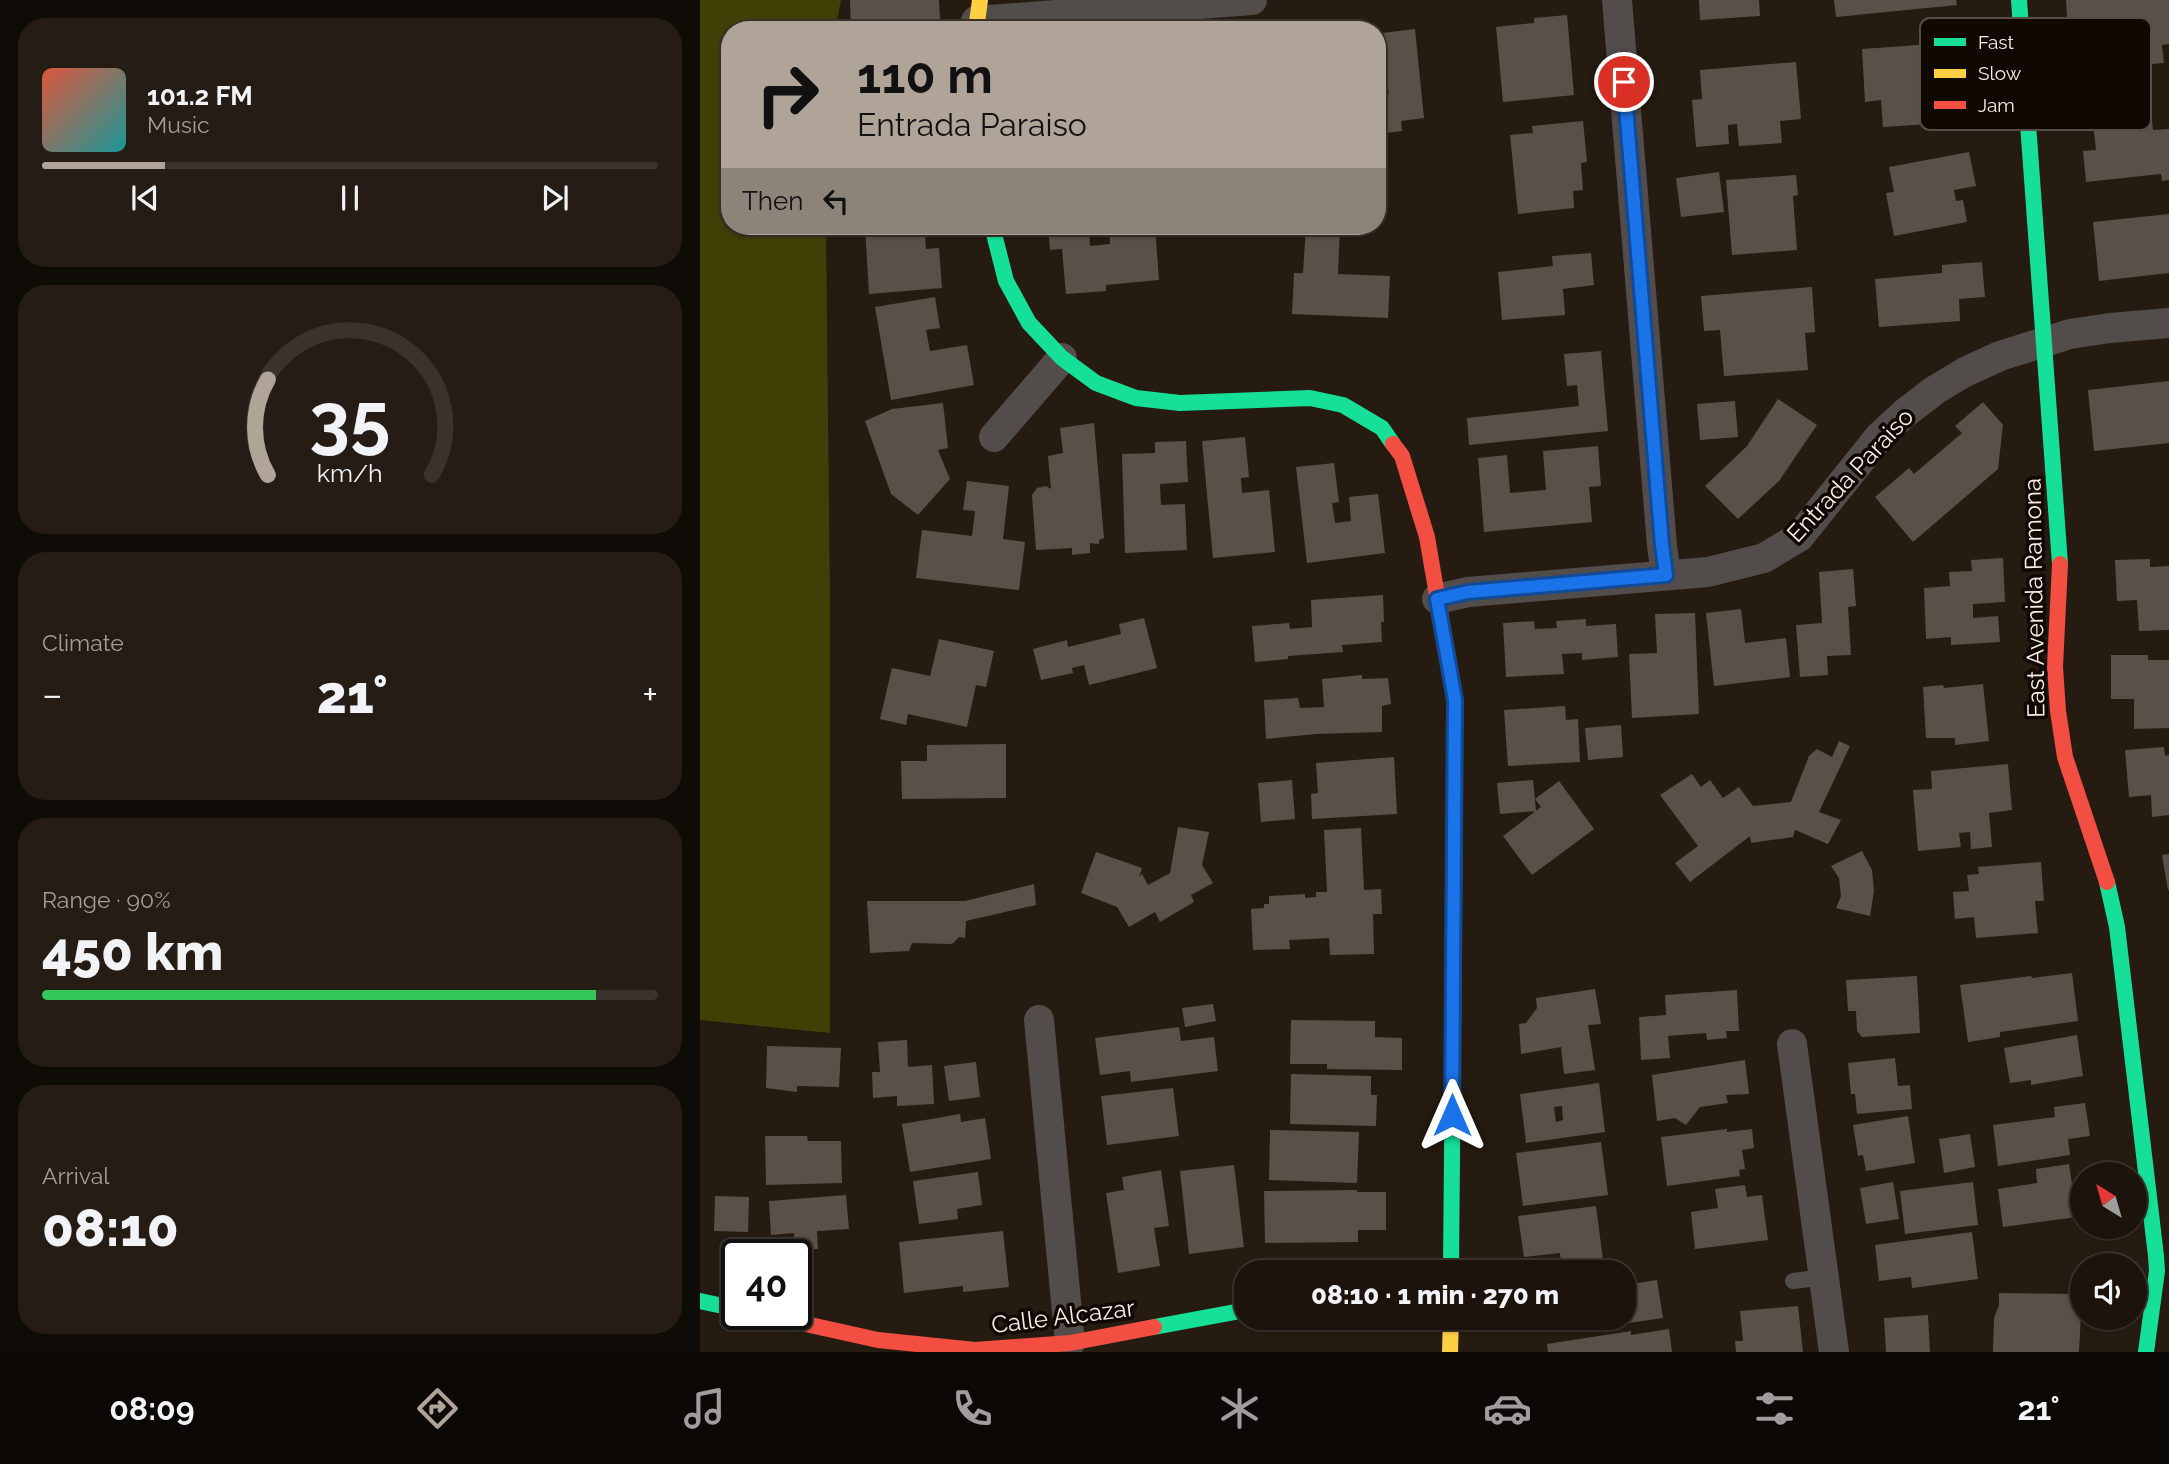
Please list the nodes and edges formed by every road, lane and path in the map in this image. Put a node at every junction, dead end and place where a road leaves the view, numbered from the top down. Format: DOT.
graph roads {
  1 [pos="1252,0"];
  2 [pos="1618,0"];
  3 [pos="2018,0"];
  4 [pos="977,17"];
  5 [pos="2019,18"];
  6 [pos="2028,130"];
  7 [pos="994,235"];
  8 [pos="2169,323"];
  9 [pos="2043,342"];
  10 [pos="1062,358"];
  11 [pos="994,437"];
  12 [pos="1666,575"];
  13 [pos="1437,599"];
  14 [pos="1039,1020"];
  15 [pos="1792,1044"];
  16 [pos="1451,1260"];
  17 [pos="1824,1278"];
  18 [pos="1793,1281"];
  19 [pos="700,1301"];
  20 [pos="721,1306"];
  21 [pos="1234,1312"];
  22 [pos="812,1325"];
  23 [pos="1451,1330"];
  24 [pos="1070,1343"];
  25 [pos="1450,1352"];
  26 [pos="1834,1352"];
  27 [pos="2146,1352"];
  1 -- 4 [label="street"];
  2 -- 12 [label="street"];
  3 -- 5 [label="street, East Avenida Ramona"];
  6 -- 9 [label="street, East Avenida Ramona"];
  7 -- 10 [label="street"];
  8 -- 9 [label="street, Entrada Paraiso"];
  9 -- 12 [label="street, Entrada Paraiso"];
  9 -- 27 [label="street, East Avenida Ramona"];
  10 -- 11 [label="street"];
  10 -- 13 [label="street"];
  12 -- 13 [label="street, Entrada Paraiso"];
  13 -- 16 [label="street"];
  14 -- 24 [label="street"];
  15 -- 17 [label="street"];
  17 -- 18 [label="lane"];
  17 -- 26 [label="street"];
  19 -- 20 [label="street"];
  21 -- 24 [label="street, Calle Alcazar"];
  22 -- 24 [label="street, Calle Alcazar"];
  23 -- 25 [label="street"];
}
